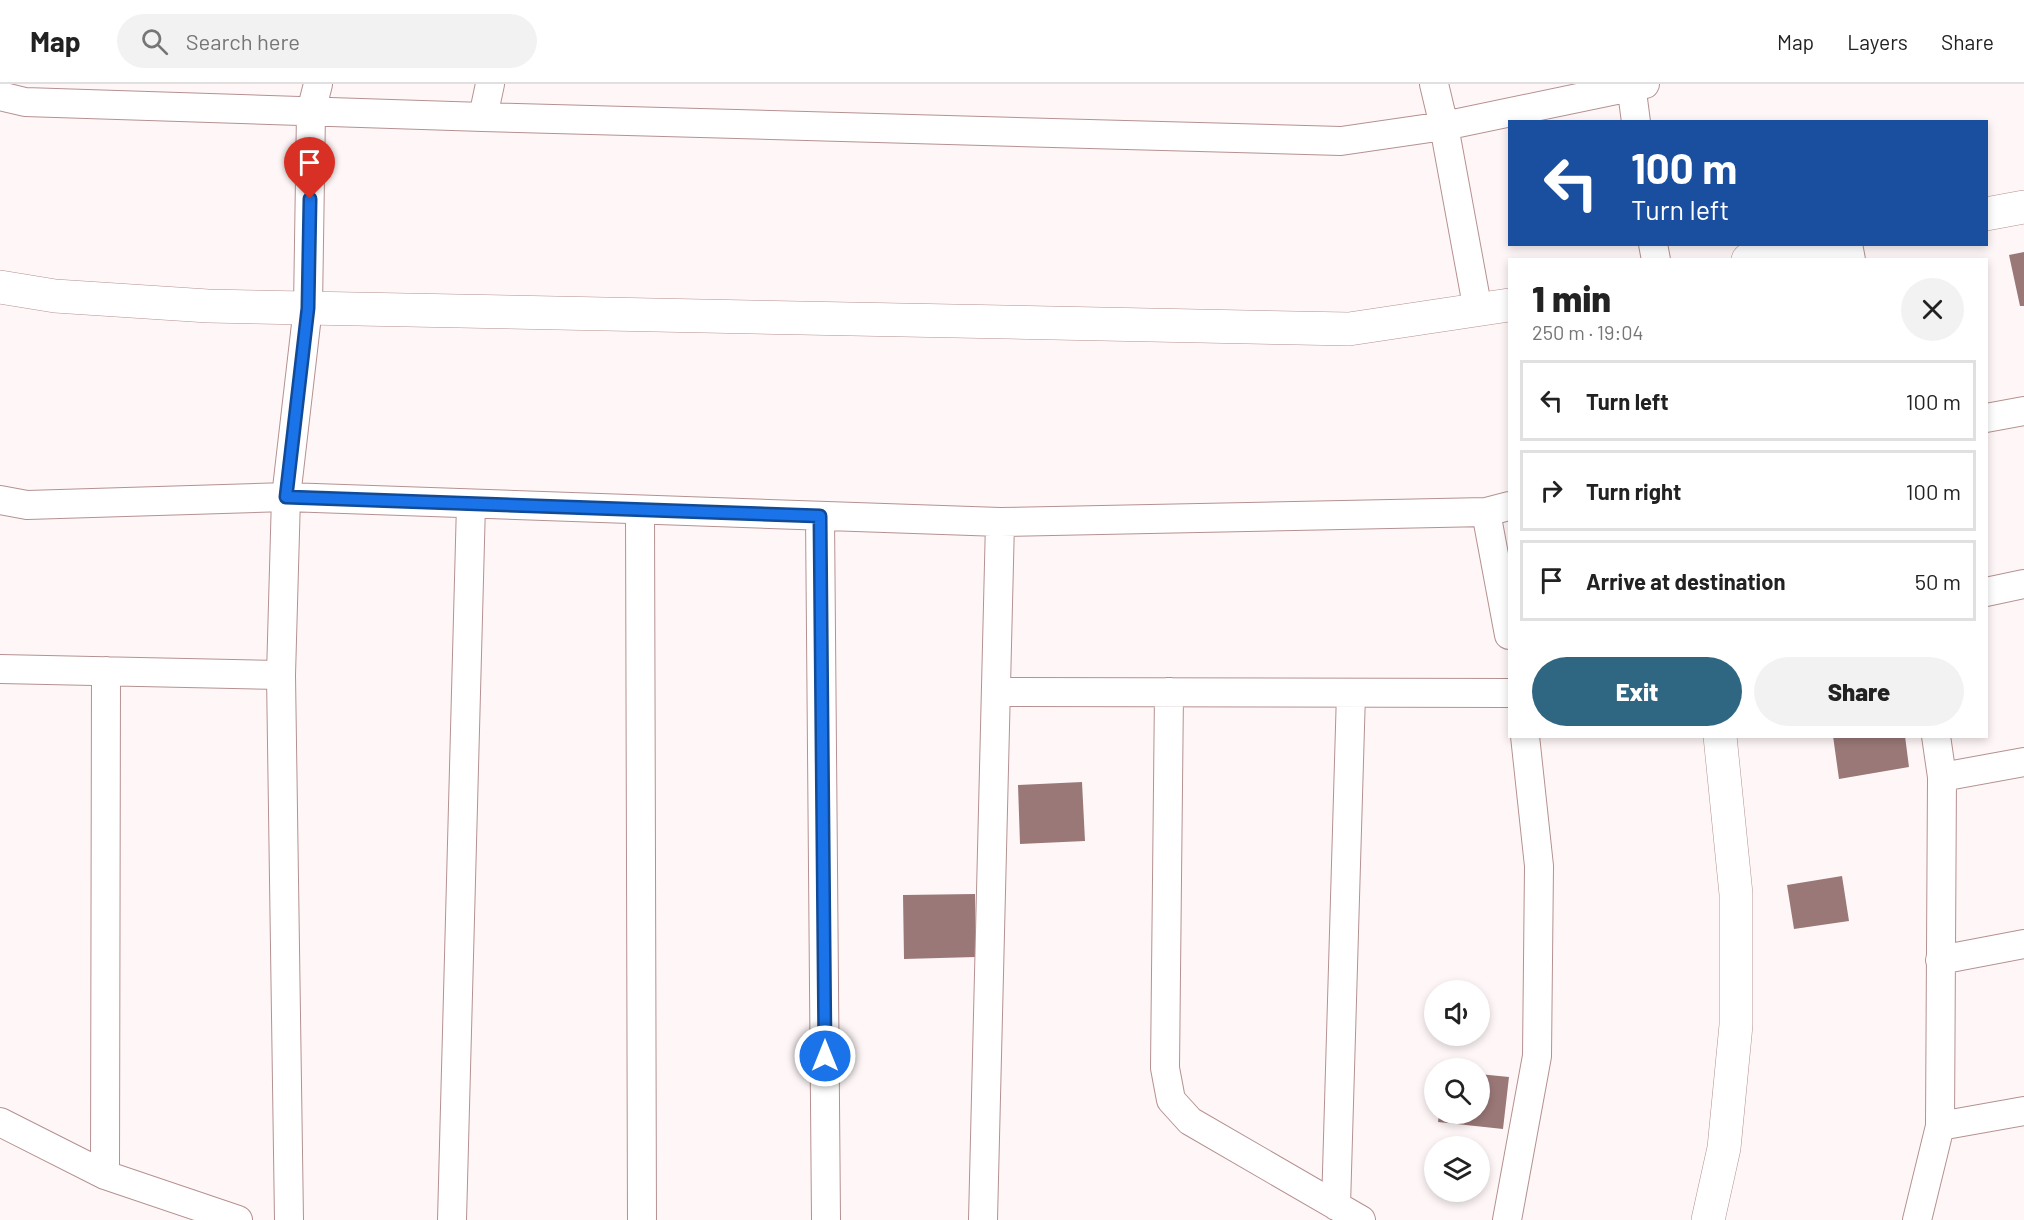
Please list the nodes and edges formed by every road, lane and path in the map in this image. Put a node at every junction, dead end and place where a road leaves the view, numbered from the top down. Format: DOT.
graph roads {
  1 [pos="318,84"];
  2 [pos="490,84"];
  3 [pos="1434,84"];
  4 [pos="1635,85"];
  5 [pos="136,95"];
  6 [pos="0,96"];
  7 [pos="311,112"];
  8 [pos="483,117"];
  9 [pos="1636,120"];
  10 [pos="1444,126"];
  11 [pos="2024,207"];
  12 [pos="1988,214"];
  13 [pos="1819,246"];
  14 [pos="1758,258"];
  15 [pos="0,287"];
  16 [pos="308,308"];
  17 [pos="1494,308"];
  18 [pos="2024,411"];
  19 [pos="1988,418"];
  20 [pos="286,497"];
  21 [pos="0,500"];
  22 [pos="471,504"];
  23 [pos="1497,509"];
  24 [pos="640,510"];
  25 [pos="820,516"];
  26 [pos="1000,522"];
  27 [pos="2024,584"];
  28 [pos="1988,591"];
  29 [pos="1508,624"];
  30 [pos="0,669"];
  31 [pos="106,671"];
  32 [pos="280,675"];
  33 [pos="996,692"];
  34 [pos="1168,692"];
  35 [pos="1351,693"];
  36 [pos="1508,693"];
  37 [pos="1525,738"];
  38 [pos="1720,738"];
  39 [pos="1936,738"];
  40 [pos="2024,762"];
  41 [pos="1942,777"];
  42 [pos="2024,944"];
  43 [pos="1941,960"];
  44 [pos="2024,1111"];
  45 [pos="0,1122"];
  46 [pos="1940,1126"];
  47 [pos="105,1175"];
  48 [pos="1336,1206"];
  49 [pos="238,1220"];
  50 [pos="289,1220"];
  51 [pos="452,1220"];
  52 [pos="642,1220"];
  53 [pos="826,1220"];
  54 [pos="983,1220"];
  55 [pos="1361,1220"];
  56 [pos="1507,1220"];
  57 [pos="1708,1220"];
  58 [pos="1917,1220"];
  1 -- 7 [label="street"];
  2 -- 8 [label="street"];
  3 -- 10 [label="street"];
  4 -- 9 [label="street"];
  4 -- 10 [label="street"];
  5 -- 6 [label="street"];
  5 -- 7 [label="street"];
  7 -- 8 [label="street"];
  7 -- 16 [label="street"];
  8 -- 10 [label="street"];
  10 -- 17 [label="street"];
  11 -- 12 [label="street"];
  13 -- 14 [label="street"];
  15 -- 16 [label="street"];
  16 -- 17 [label="street"];
  16 -- 20 [label="street"];
  18 -- 19 [label="street"];
  20 -- 21 [label="street"];
  20 -- 22 [label="street"];
  20 -- 32 [label="street"];
  22 -- 24 [label="street"];
  22 -- 51 [label="street"];
  23 -- 26 [label="street"];
  23 -- 29 [label="street"];
  24 -- 25 [label="street"];
  24 -- 52 [label="street"];
  25 -- 26 [label="street"];
  25 -- 53 [label="street"];
  26 -- 33 [label="street"];
  27 -- 28 [label="street"];
  30 -- 31 [label="street"];
  31 -- 32 [label="street"];
  31 -- 47 [label="street"];
  32 -- 50 [label="street"];
  33 -- 34 [label="street"];
  33 -- 54 [label="street"];
  34 -- 35 [label="street"];
  34 -- 48 [label="street"];
  35 -- 36 [label="street"];
  35 -- 48 [label="street"];
  37 -- 56 [label="street"];
  38 -- 57 [label="street"];
  39 -- 41 [label="street"];
  40 -- 41 [label="street"];
  41 -- 43 [label="street"];
  42 -- 43 [label="street"];
  43 -- 46 [label="street"];
  44 -- 46 [label="street"];
  45 -- 47 [label="street"];
  46 -- 58 [label="street"];
  47 -- 49 [label="street"];
  48 -- 55 [label="street"];
}
